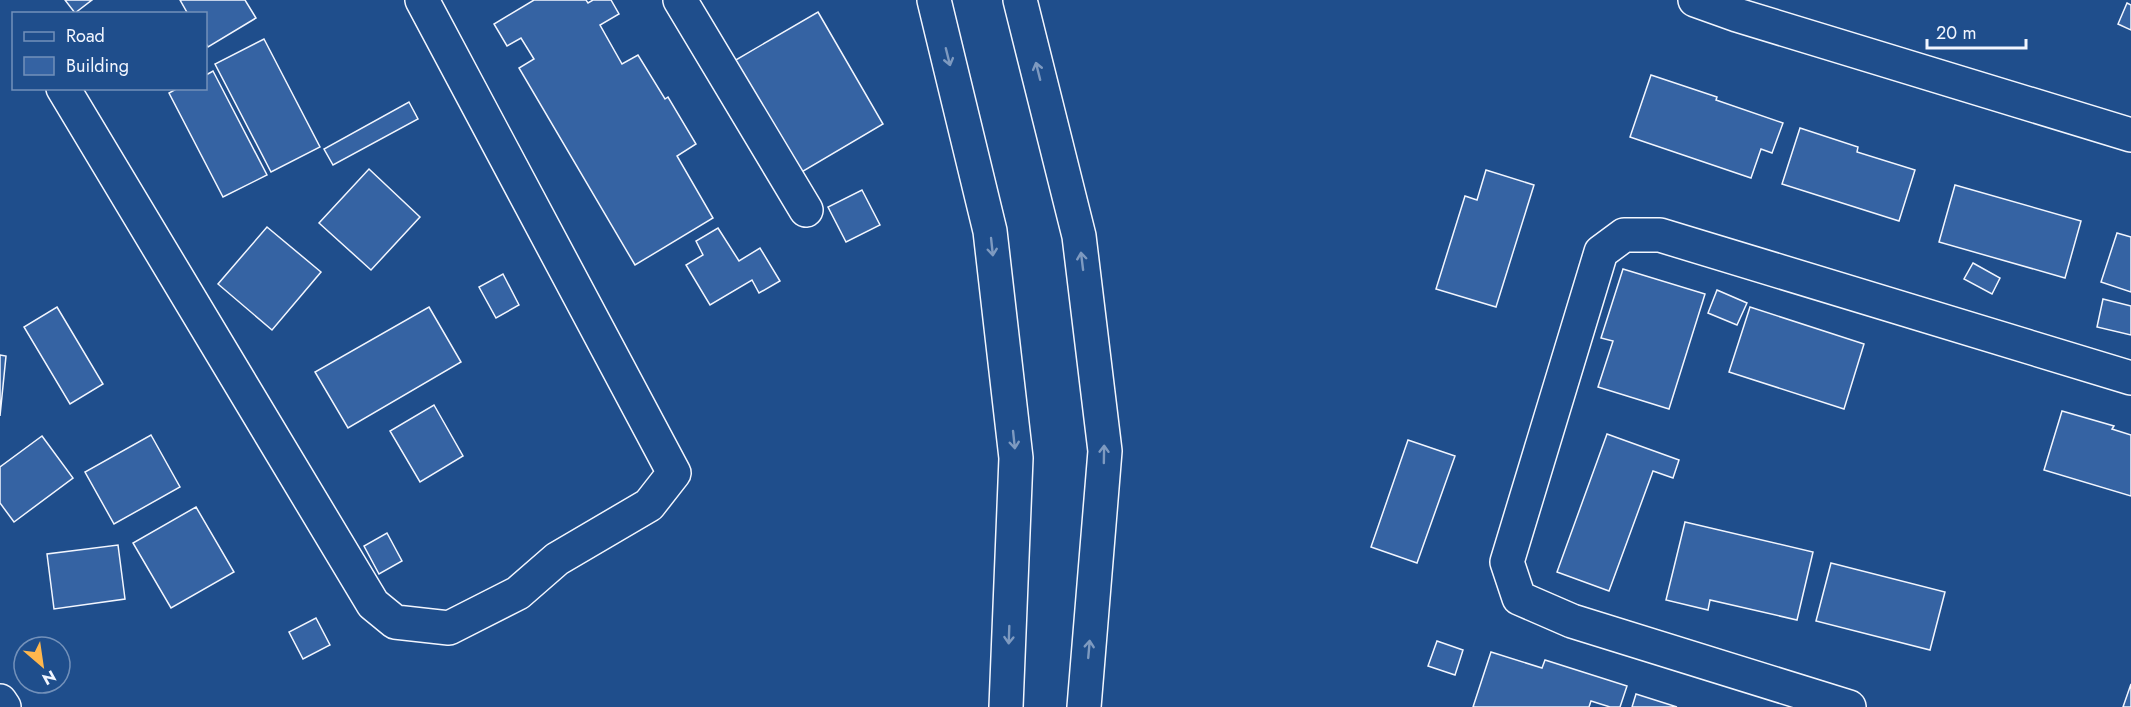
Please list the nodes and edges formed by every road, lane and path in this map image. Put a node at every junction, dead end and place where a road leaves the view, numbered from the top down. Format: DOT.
graph roads {
  1 [pos="422,0"];
  2 [pos="680,0"];
  3 [pos="934,0"];
  4 [pos="1020,0"];
  5 [pos="1695,0"];
  6 [pos="1740,7"];
  7 [pos="64,90"];
  8 [pos="2131,135"];
  9 [pos="806,210"];
  10 [pos="2131,378"];
  11 [pos="0,701"];
  12 [pos="4,707"];
  13 [pos="1006,707"];
  14 [pos="1084,707"];
  15 [pos="1849,707"];
  1 -- 7 [label="street"];
  2 -- 9 [label="street"];
  3 -- 13 [label="street, one-way"];
  14 -- 4 [label="street, one-way"];
  5 -- 6 [label="street"];
  6 -- 8 [label="street"];
  10 -- 15 [label="street"];
  11 -- 12 [label="street"];
}
